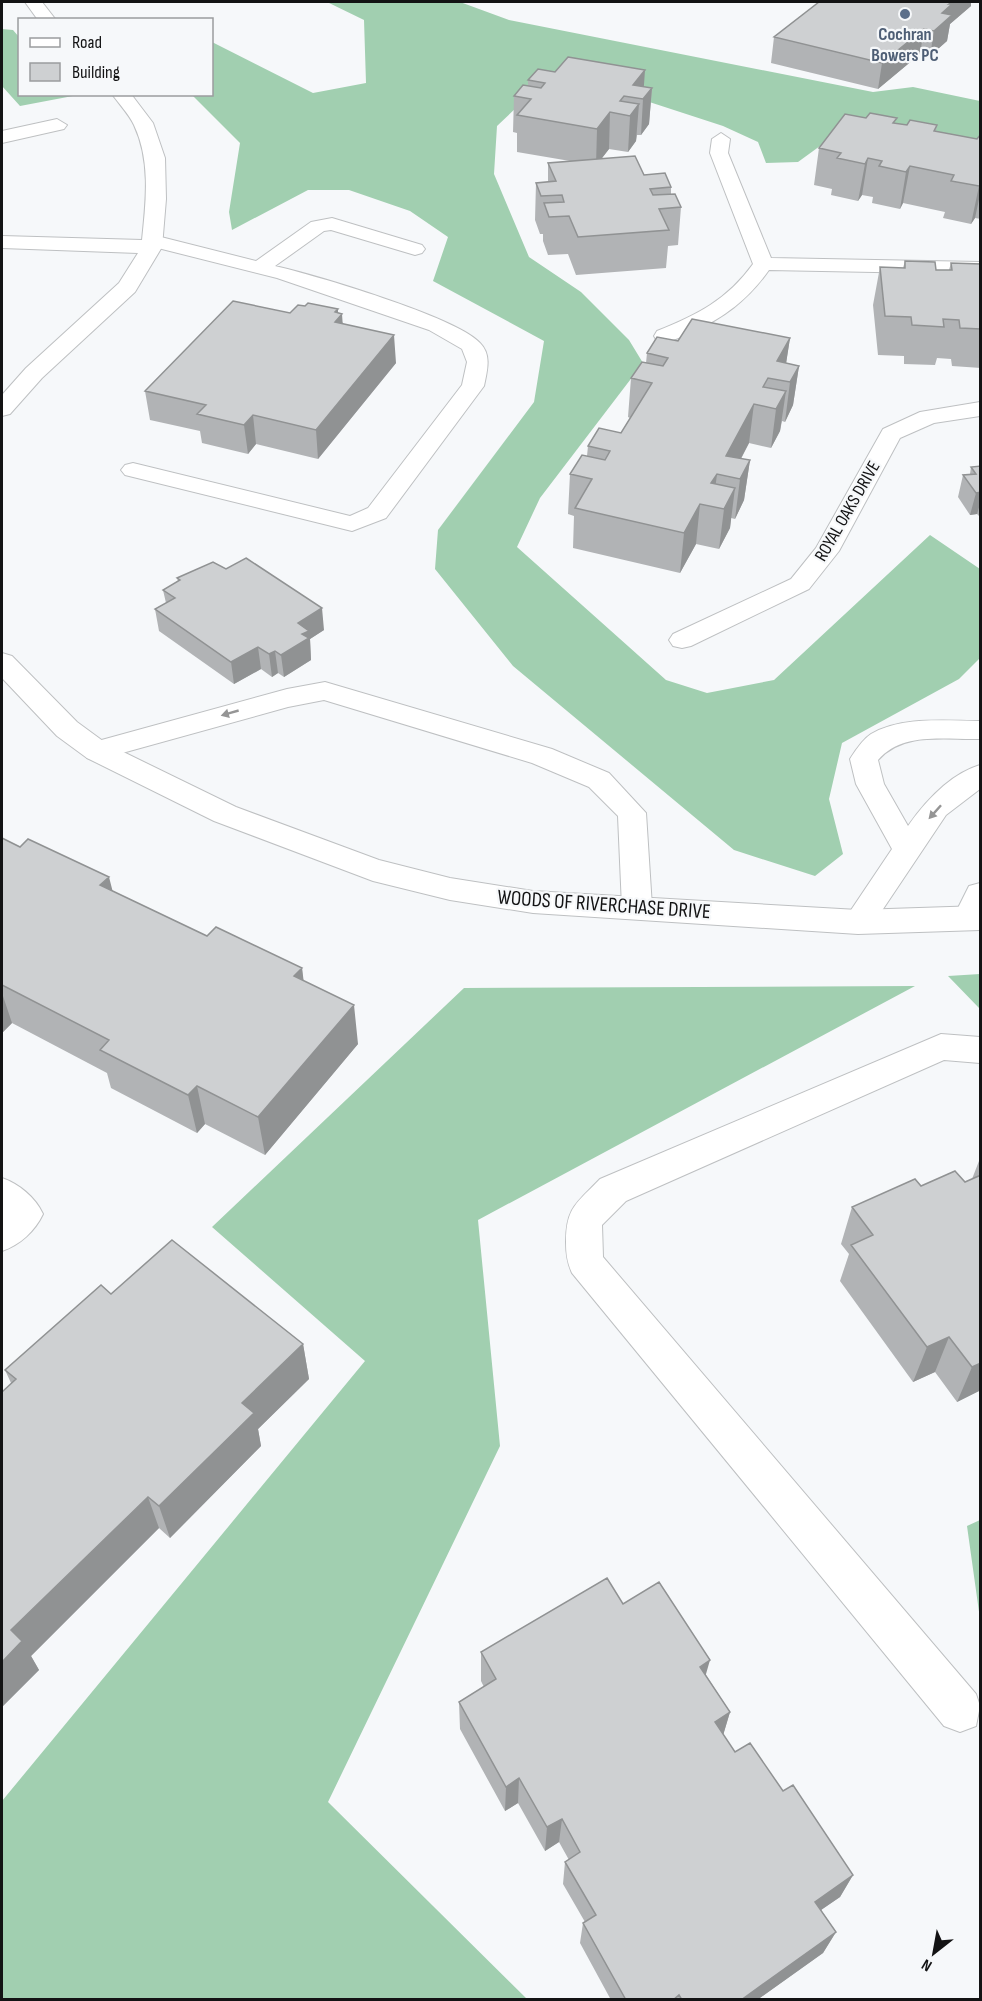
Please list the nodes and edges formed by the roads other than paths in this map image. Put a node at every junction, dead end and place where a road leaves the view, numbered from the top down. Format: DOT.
graph roads {
  1 [pos="33,2"];
  2 [pos="46,18"];
  3 [pos="123,96"];
  4 [pos="57,125"];
  5 [pos="2,136"];
  6 [pos="721,139"];
  7 [pos="2,242"];
  8 [pos="152,244"];
  9 [pos="415,249"];
  10 [pos="763,264"];
  11 [pos="259,268"];
  12 [pos="981,268"];
  13 [pos="665,336"];
  14 [pos="2,409"];
  15 [pos="981,409"];
  16 [pos="133,470"];
  17 [pos="681,640"];
  18 [pos="2,662"];
  19 [pos="981,730"];
  20 [pos="97,751"];
  21 [pos="981,775"];
  22 [pos="907,849"];
  23 [pos="637,907"];
  24 [pos="976,910"];
  25 [pos="858,922"];
  26 [pos="981,1050"];
  27 [pos="2,1192"];
  28 [pos="2,1236"];
  29 [pos="960,1710"];
  1 -- 2 [label="street"];
  3 -- 8 [label="street"];
  4 -- 5 [label="street"];
  6 -- 10 [label="lane"];
  7 -- 8 [label="street"];
  8 -- 11 [label="lane"];
  8 -- 14 [label="street"];
  9 -- 11 [label="lane"];
  10 -- 12 [label="lane"];
  10 -- 13 [label="lane"];
  11 -- 16 [label="lane"];
  15 -- 17 [label="lane, ROYAL OAKS DRIVE"];
  18 -- 20 [label="street, WOODS OF RIVERCHASE DRIVE"];
  19 -- 22 [label="lane"];
  20 -- 23 [label="street, WOODS OF RIVERCHASE DRIVE"];
  23 -- 20 [label="lane, one-way"];
  21 -- 22 [label="lane, one-way"];
  22 -- 25 [label="lane"];
  23 -- 25 [label="street, WOODS OF RIVERCHASE DRIVE"];
  24 -- 25 [label="street, WOODS OF RIVERCHASE DRIVE"];
  26 -- 29 [label="street"];
  27 -- 28 [label="lane"];
}
